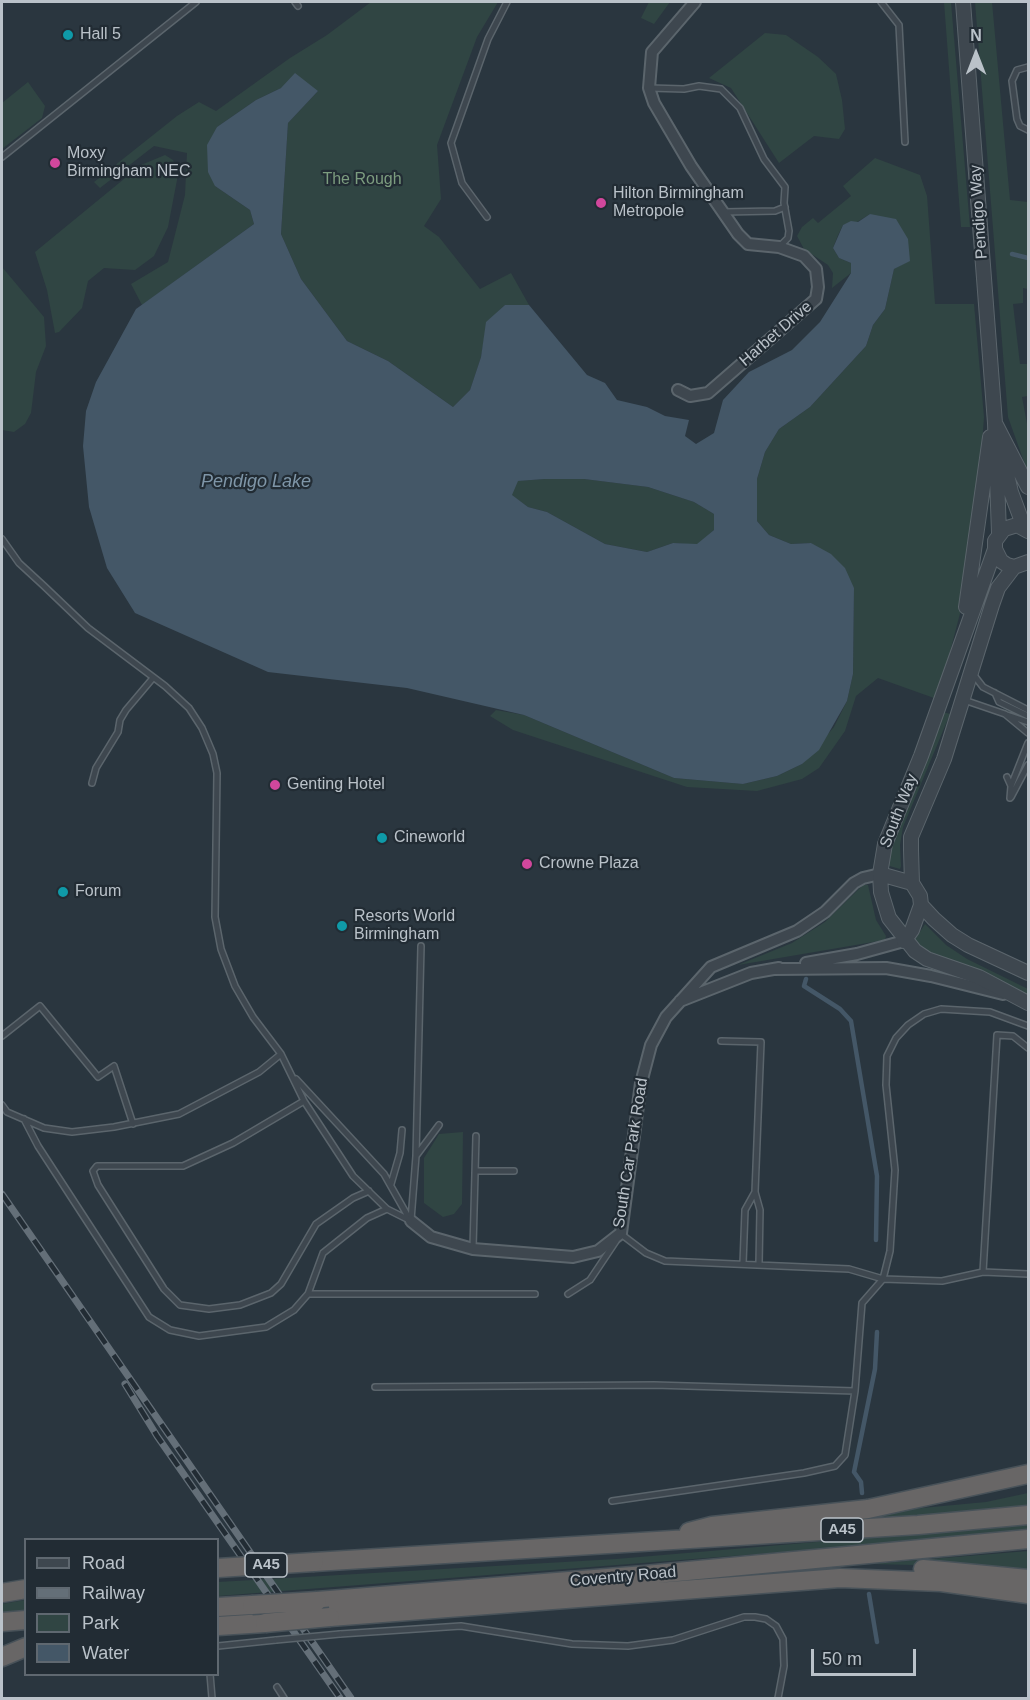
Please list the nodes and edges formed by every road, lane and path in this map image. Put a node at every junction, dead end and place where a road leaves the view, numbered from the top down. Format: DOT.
graph roads {
  1 [pos="196,2"];
  2 [pos="507,2"];
  3 [pos="695,2"];
  4 [pos="881,2"];
  5 [pos="963,2"];
  6 [pos="1029,67"];
  7 [pos="649,88"];
  8 [pos="1029,130"];
  9 [pos="905,142"];
  10 [pos="2,157"];
  11 [pos="785,207"];
  12 [pos="722,212"];
  13 [pos="487,216"];
  14 [pos="779,247"];
  15 [pos="678,390"];
  16 [pos="995,423"];
  17 [pos="1029,487"];
  18 [pos="1026,529"];
  19 [pos="999,533"];
  20 [pos="2,539"];
  21 [pos="995,549"];
  22 [pos="1029,562"];
  23 [pos="1014,567"];
  24 [pos="961,639"];
  25 [pos="972,672"];
  26 [pos="153,678"];
  27 [pos="957,691"];
  28 [pos="995,693"];
  29 [pos="1029,710"];
  30 [pos="1005,714"];
  31 [pos="1029,716"];
  32 [pos="1029,722"];
  33 [pos="1029,732"];
  34 [pos="1029,743"];
  35 [pos="1029,765"];
  36 [pos="1007,777"];
  37 [pos="92,783"];
  38 [pos="1011,786"];
  39 [pos="880,874"];
  40 [pos="912,883"];
  41 [pos="921,905"];
  42 [pos="904,941"];
  43 [pos="421,946"];
  44 [pos="773,969"];
  45 [pos="1029,973"];
  46 [pos="680,1001"];
  47 [pos="1026,1001"];
  48 [pos="1029,1026"];
  49 [pos="2,1036"];
  50 [pos="721,1041"];
  51 [pos="1029,1048"];
  52 [pos="281,1054"];
  53 [pos="291,1074"];
  54 [pos="304,1101"];
  55 [pos="2,1105"];
  56 [pos="24,1119"];
  57 [pos="133,1124"];
  58 [pos="439,1125"];
  59 [pos="402,1130"];
  60 [pos="476,1136"];
  61 [pos="416,1156"];
  62 [pos="477,1171"];
  63 [pos="514,1171"];
  64 [pos="391,1184"];
  65 [pos="369,1191"];
  66 [pos="755,1192"];
  67 [pos="387,1209"];
  68 [pos="411,1221"];
  69 [pos="621,1233"];
  70 [pos="473,1249"];
  71 [pos="742,1264"];
  72 [pos="759,1264"];
  73 [pos="983,1272"];
  74 [pos="1029,1274"];
  75 [pos="883,1279"];
  76 [pos="308,1294"];
  77 [pos="534,1294"];
  78 [pos="568,1294"];
  79 [pos="375,1387"];
  80 [pos="855,1391"];
  81 [pos="1029,1474"];
  82 [pos="612,1501"];
  83 [pos="1029,1515"];
  84 [pos="1029,1539"];
  85 [pos="656,1542"];
  86 [pos="219,1568"];
  87 [pos="645,1575"];
  88 [pos="1029,1579"];
  89 [pos="24,1584"];
  90 [pos="2,1585"];
  91 [pos="24,1589"];
  92 [pos="2,1593"];
  93 [pos="1029,1594"];
  94 [pos="219,1607"];
  95 [pos="24,1620"];
  96 [pos="2,1622"];
  97 [pos="219,1626"];
  98 [pos="219,1646"];
  99 [pos="24,1648"];
  100 [pos="2,1657"];
  101 [pos="24,1661"];
  102 [pos="2,1668"];
  103 [pos="210,1676"];
  104 [pos="277,1687"];
  105 [pos="212,1698"];
  106 [pos="285,1698"];
  107 [pos="778,1698"];
  1 -- 10 [label="lane"];
  2 -- 13 [label="lane"];
  3 -- 7 [label="street, Harbet Drive"];
  4 -- 9 [label="lane"];
  5 -- 16 [label="street, Pendigo Way"];
  6 -- 8 [label="lane"];
  7 -- 11 [label="lane"];
  7 -- 12 [label="street, Harbet Drive"];
  11 -- 12 [label="lane"];
  11 -- 14 [label="lane"];
  12 -- 14 [label="street, Harbet Drive"];
  14 -- 15 [label="street, Harbet Drive"];
  16 -- 17 [label="street"];
  16 -- 18 [label="street, Pendigo Way"];
  16 -- 19 [label="street, Pendigo Way"];
  16 -- 24 [label="street"];
  18 -- 19 [label="street"];
  19 -- 21 [label="street, Pendigo Way"];
  20 -- 26 [label="lane"];
  21 -- 23 [label="street"];
  21 -- 24 [label="street, South Way"];
  22 -- 23 [label="street"];
  23 -- 25 [label="street, South Way"];
  24 -- 27 [label="street, South Way"];
  25 -- 27 [label="street, South Way"];
  25 -- 28 [label="lane"];
  26 -- 37 [label="lane"];
  26 -- 52 [label="lane"];
  27 -- 30 [label="lane"];
  27 -- 39 [label="street, South Way"];
  27 -- 40 [label="street, South Way"];
  28 -- 29 [label="lane"];
  28 -- 31 [label="lane"];
  30 -- 32 [label="lane"];
  30 -- 33 [label="lane"];
  34 -- 38 [label="lane"];
  35 -- 38 [label="lane"];
  36 -- 38 [label="lane"];
  39 -- 40 [label="street"];
  39 -- 42 [label="street, South Way"];
  39 -- 46 [label="street, South Car Park Road"];
  40 -- 41 [label="street, South Way"];
  41 -- 42 [label="street"];
  41 -- 45 [label="street, South Way"];
  42 -- 44 [label="street"];
  42 -- 47 [label="street, South Way"];
  43 -- 61 [label="lane"];
  44 -- 46 [label="street"];
  44 -- 47 [label="street"];
  46 -- 69 [label="street, South Car Park Road"];
  48 -- 75 [label="lane"];
  49 -- 57 [label="lane"];
  50 -- 66 [label="lane"];
  51 -- 73 [label="lane"];
  52 -- 53 [label="lane"];
  52 -- 57 [label="lane"];
  53 -- 54 [label="lane, South Car Park Road"];
  53 -- 64 [label="lane"];
  54 -- 65 [label="lane, South Car Park Road"];
  54 -- 65 [label="lane"];
  55 -- 56 [label="lane"];
  56 -- 57 [label="lane"];
  56 -- 76 [label="lane"];
  58 -- 61 [label="lane"];
  59 -- 64 [label="lane"];
  60 -- 62 [label="lane"];
  61 -- 68 [label="lane"];
  62 -- 63 [label="lane"];
  62 -- 70 [label="lane"];
  64 -- 68 [label="lane"];
  65 -- 67 [label="lane, South Car Park Road"];
  66 -- 71 [label="lane"];
  66 -- 72 [label="lane"];
  67 -- 68 [label="lane, South Car Park Road"];
  67 -- 76 [label="lane"];
  68 -- 70 [label="street, South Car Park Road"];
  69 -- 70 [label="street, South Car Park Road"];
  69 -- 71 [label="lane"];
  69 -- 78 [label="lane"];
  71 -- 72 [label="lane"];
  72 -- 75 [label="lane"];
  73 -- 74 [label="lane"];
  73 -- 75 [label="lane"];
  75 -- 80 [label="lane"];
  76 -- 77 [label="lane"];
  79 -- 80 [label="lane"];
  80 -- 82 [label="lane"];
  81 -- 85 [label="highway"];
  83 -- 85 [label="highway, Coventry Road / A45"];
  84 -- 87 [label="highway, Coventry Road / A45"];
  85 -- 86 [label="highway, Coventry Road / A45, bridge"];
  87 -- 88 [label="highway"];
  87 -- 94 [label="highway, Coventry Road / A45, bridge"];
  89 -- 90 [label="highway"];
  91 -- 92 [label="highway"];
  93 -- 97 [label="highway, bridge"];
  95 -- 96 [label="highway"];
  98 -- 107 [label="lane, bridge"];
  99 -- 100 [label="highway"];
  101 -- 102 [label="highway"];
  103 -- 105 [label="lane"];
  104 -- 106 [label="lane"];
}
